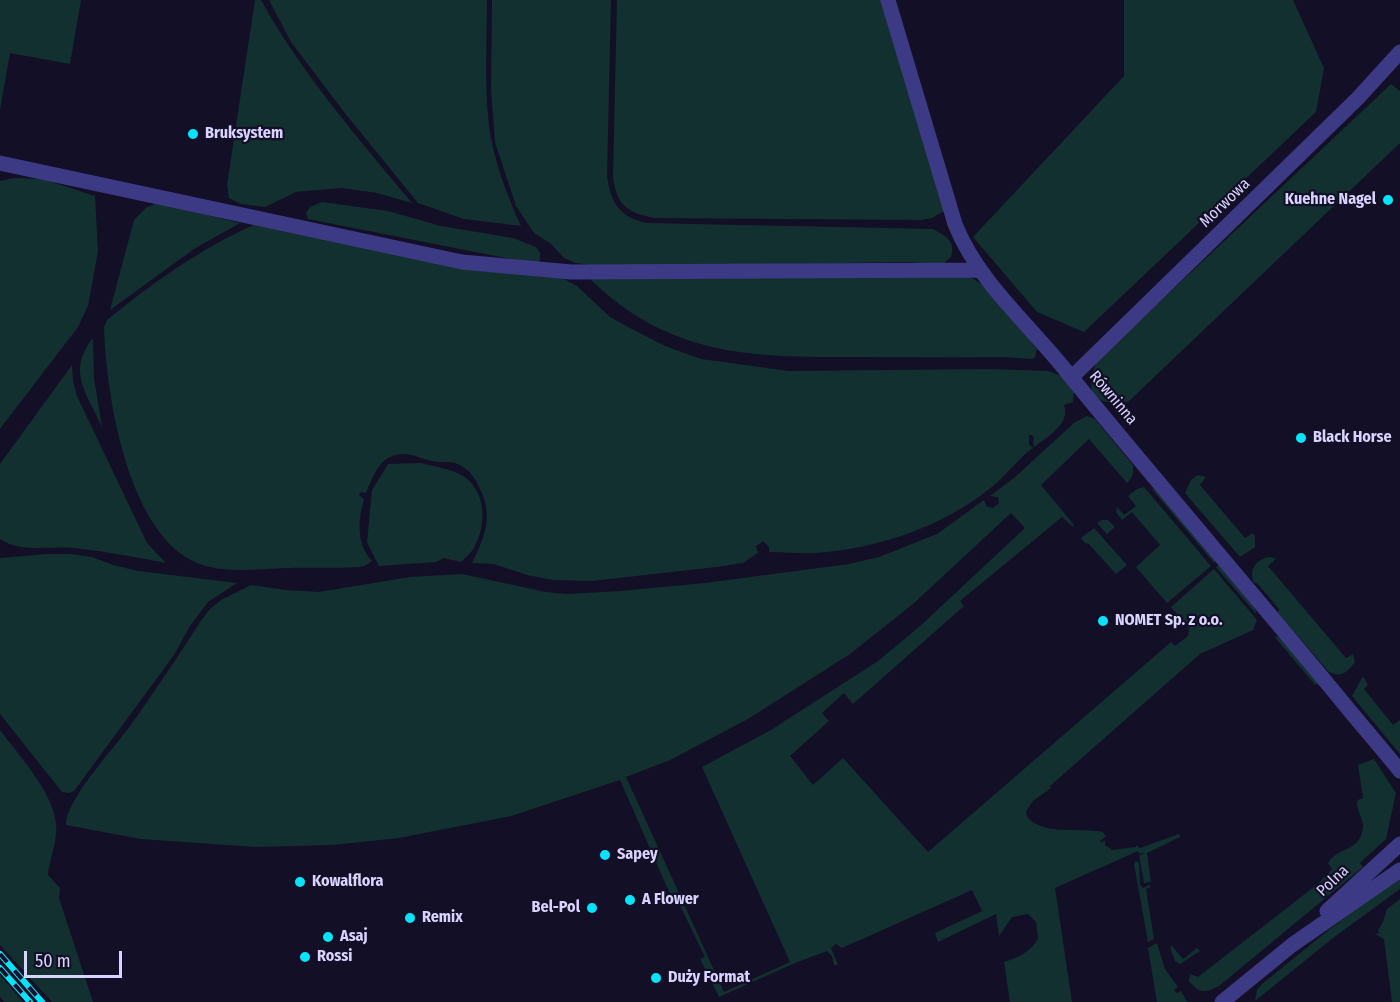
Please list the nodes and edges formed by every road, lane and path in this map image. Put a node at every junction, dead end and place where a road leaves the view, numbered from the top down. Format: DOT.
graph roads {
  1 [pos="888,0"];
  2 [pos="1400,52"];
  3 [pos="0,163"];
  4 [pos="979,270"];
  5 [pos="1072,377"];
  6 [pos="1400,771"];
  7 [pos="1400,844"];
  8 [pos="1400,870"];
  9 [pos="1292,945"];
  10 [pos="1222,1002"];
  1 -- 4 [label="street, Równinna"];
  2 -- 5 [label="street, Morwowa"];
  3 -- 4 [label="street"];
  4 -- 5 [label="street, Równinna"];
  5 -- 6 [label="street, Równinna"];
  7 -- 9 [label="street, Polna"];
  8 -- 9 [label="street, Polna"];
  9 -- 10 [label="street, Polna"];
}
